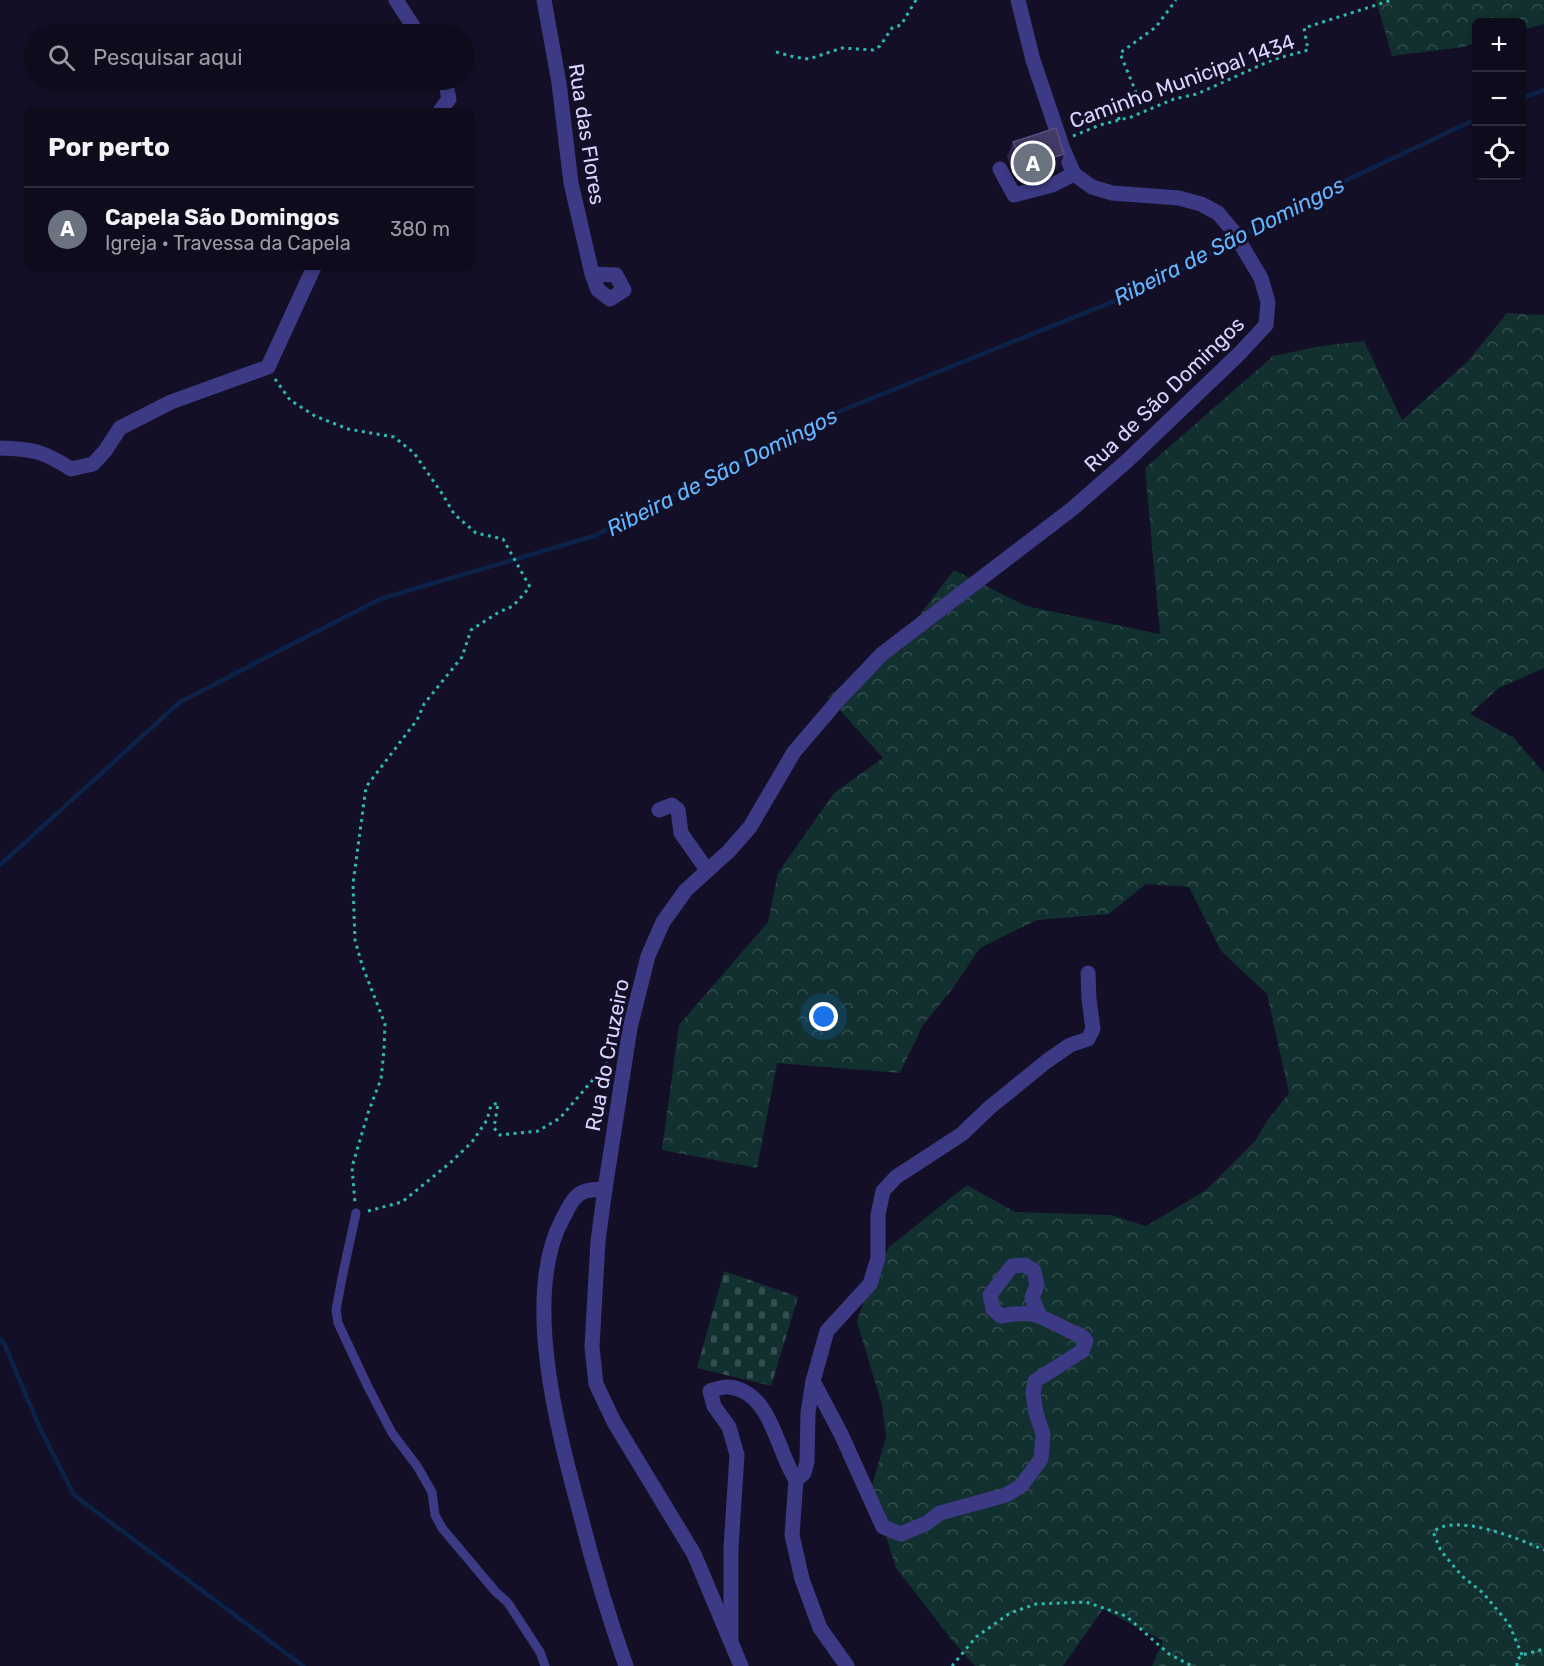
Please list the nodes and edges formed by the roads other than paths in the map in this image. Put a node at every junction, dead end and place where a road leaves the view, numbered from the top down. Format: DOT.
graph roads {
  1 [pos="396,0"];
  2 [pos="544,0"];
  3 [pos="1018,0"];
  4 [pos="412,24"];
  5 [pos="447,90"];
  6 [pos="443,108"];
  7 [pos="1000,169"];
  8 [pos="1074,174"];
  9 [pos="313,270"];
  10 [pos="591,274"];
  11 [pos="0,448"];
  12 [pos="983,576"];
  13 [pos="659,810"];
  14 [pos="707,870"];
  15 [pos="1088,973"];
  16 [pos="605,1189"];
  17 [pos="356,1209"];
  18 [pos="1039,1314"];
  19 [pos="813,1382"];
  20 [pos="796,1480"];
  21 [pos="731,1640"];
  22 [pos="544,1666"];
  23 [pos="626,1666"];
  24 [pos="741,1666"];
  25 [pos="847,1666"];
  1 -- 4 [label="street"];
  2 -- 10 [label="street, Rua das Flores"];
  3 -- 8 [label="street"];
  5 -- 6 [label="street"];
  7 -- 8 [label="street"];
  8 -- 12 [label="street, Rua de São Domingos"];
  9 -- 11 [label="street"];
  12 -- 14 [label="street, Rua do Cruzeiro"];
  13 -- 14 [label="street"];
  14 -- 16 [label="street, Rua do Cruzeiro"];
  15 -- 19 [label="street"];
  16 -- 21 [label="street, Rua do Cruzeiro"];
  16 -- 23 [label="street"];
  17 -- 22 [label="lane"];
  18 -- 19 [label="street"];
  19 -- 20 [label="street"];
  20 -- 21 [label="street"];
  20 -- 25 [label="street"];
  21 -- 24 [label="street, Rua do Cruzeiro"];
}
